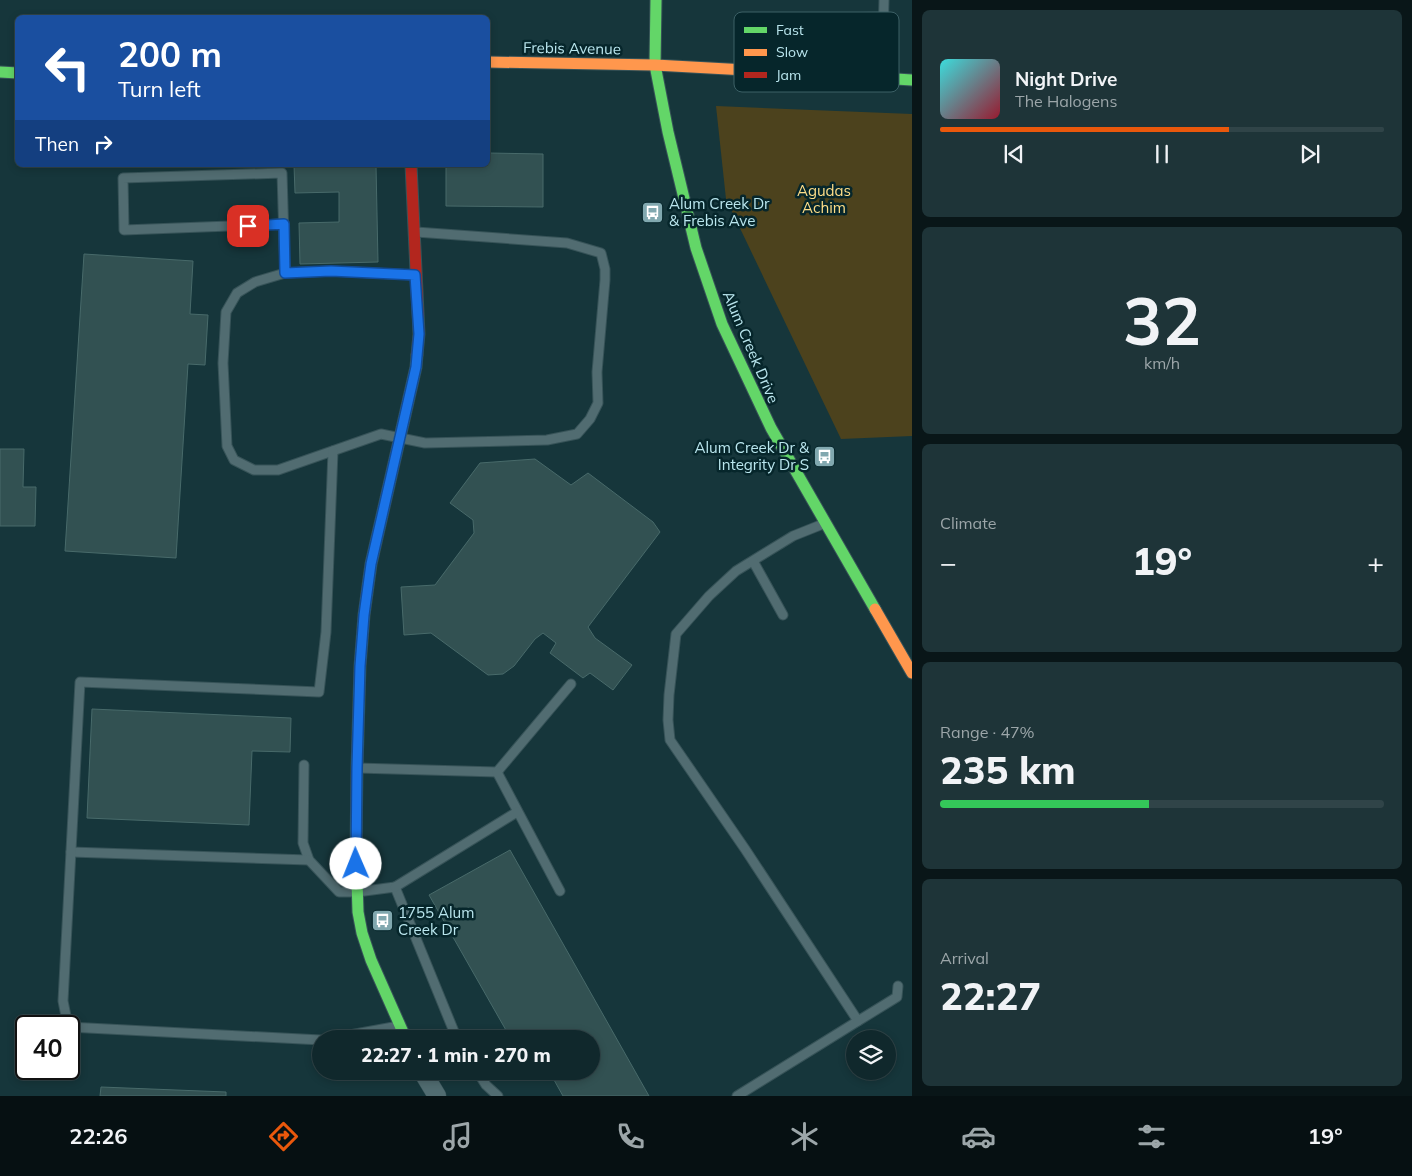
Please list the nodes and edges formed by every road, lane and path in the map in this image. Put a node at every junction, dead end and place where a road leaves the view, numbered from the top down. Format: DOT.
graph roads {
  1 [pos="656,0"];
  2 [pos="490,62"];
  3 [pos="655,65"];
  4 [pos="734,70"];
  5 [pos="15,73"];
  6 [pos="1,75"];
  7 [pos="899,79"];
  8 [pos="912,80"];
  9 [pos="411,167"];
  10 [pos="284,224"];
  11 [pos="413,232"];
  12 [pos="285,273"];
  13 [pos="415,275"];
  14 [pos="401,438"];
  15 [pos="334,451"];
  16 [pos="826,523"];
  17 [pos="753,561"];
  18 [pos="783,615"];
  19 [pos="912,673"];
  20 [pos="571,684"];
  21 [pos="304,765"];
  22 [pos="357,768"];
  23 [pos="496,772"];
  24 [pos="517,812"];
  25 [pos="71,852"];
  26 [pos="309,860"];
  27 [pos="394,887"];
  28 [pos="560,891"];
  29 [pos="357,892"];
  30 [pos="898,986"];
  31 [pos="66,1015"];
  32 [pos="858,1021"];
  33 [pos="400,1026"];
  34 [pos="80,1028"];
  35 [pos="378,1030"];
  36 [pos="402,1030"];
  37 [pos="453,1030"];
  38 [pos="312,1040"];
  39 [pos="427,1080"];
  40 [pos="483,1080"];
  41 [pos="437,1096"];
  42 [pos="498,1096"];
  43 [pos="737,1096"];
  1 -- 3 [label="street, Alum Creek Drive"];
  2 -- 3 [label="street, Frebis Avenue"];
  3 -- 4 [label="street, Frebis Avenue"];
  3 -- 16 [label="street, Alum Creek Drive"];
  5 -- 6 [label="street"];
  7 -- 8 [label="street, Frebis Avenue"];
  9 -- 11 [label="street"];
  10 -- 10 [label="lane"];
  10 -- 12 [label="lane"];
  11 -- 13 [label="street"];
  11 -- 14 [label="lane"];
  12 -- 13 [label="lane"];
  12 -- 15 [label="lane"];
  13 -- 14 [label="street"];
  14 -- 15 [label="lane"];
  14 -- 22 [label="street"];
  15 -- 25 [label="lane"];
  16 -- 17 [label="lane"];
  16 -- 19 [label="street, Alum Creek Drive"];
  17 -- 18 [label="lane"];
  17 -- 32 [label="lane"];
  20 -- 23 [label="lane"];
  21 -- 26 [label="lane"];
  22 -- 23 [label="lane"];
  22 -- 29 [label="street"];
  23 -- 24 [label="lane"];
  24 -- 27 [label="lane"];
  24 -- 28 [label="lane"];
  25 -- 26 [label="lane"];
  25 -- 31 [label="lane"];
  26 -- 29 [label="lane"];
  27 -- 29 [label="lane"];
  27 -- 37 [label="lane"];
  29 -- 33 [label="street"];
  30 -- 32 [label="lane"];
  32 -- 43 [label="lane"];
  33 -- 35 [label="lane"];
  33 -- 36 [label="street"];
  34 -- 38 [label="lane"];
  39 -- 41 [label="street"];
  40 -- 42 [label="lane"];
}
